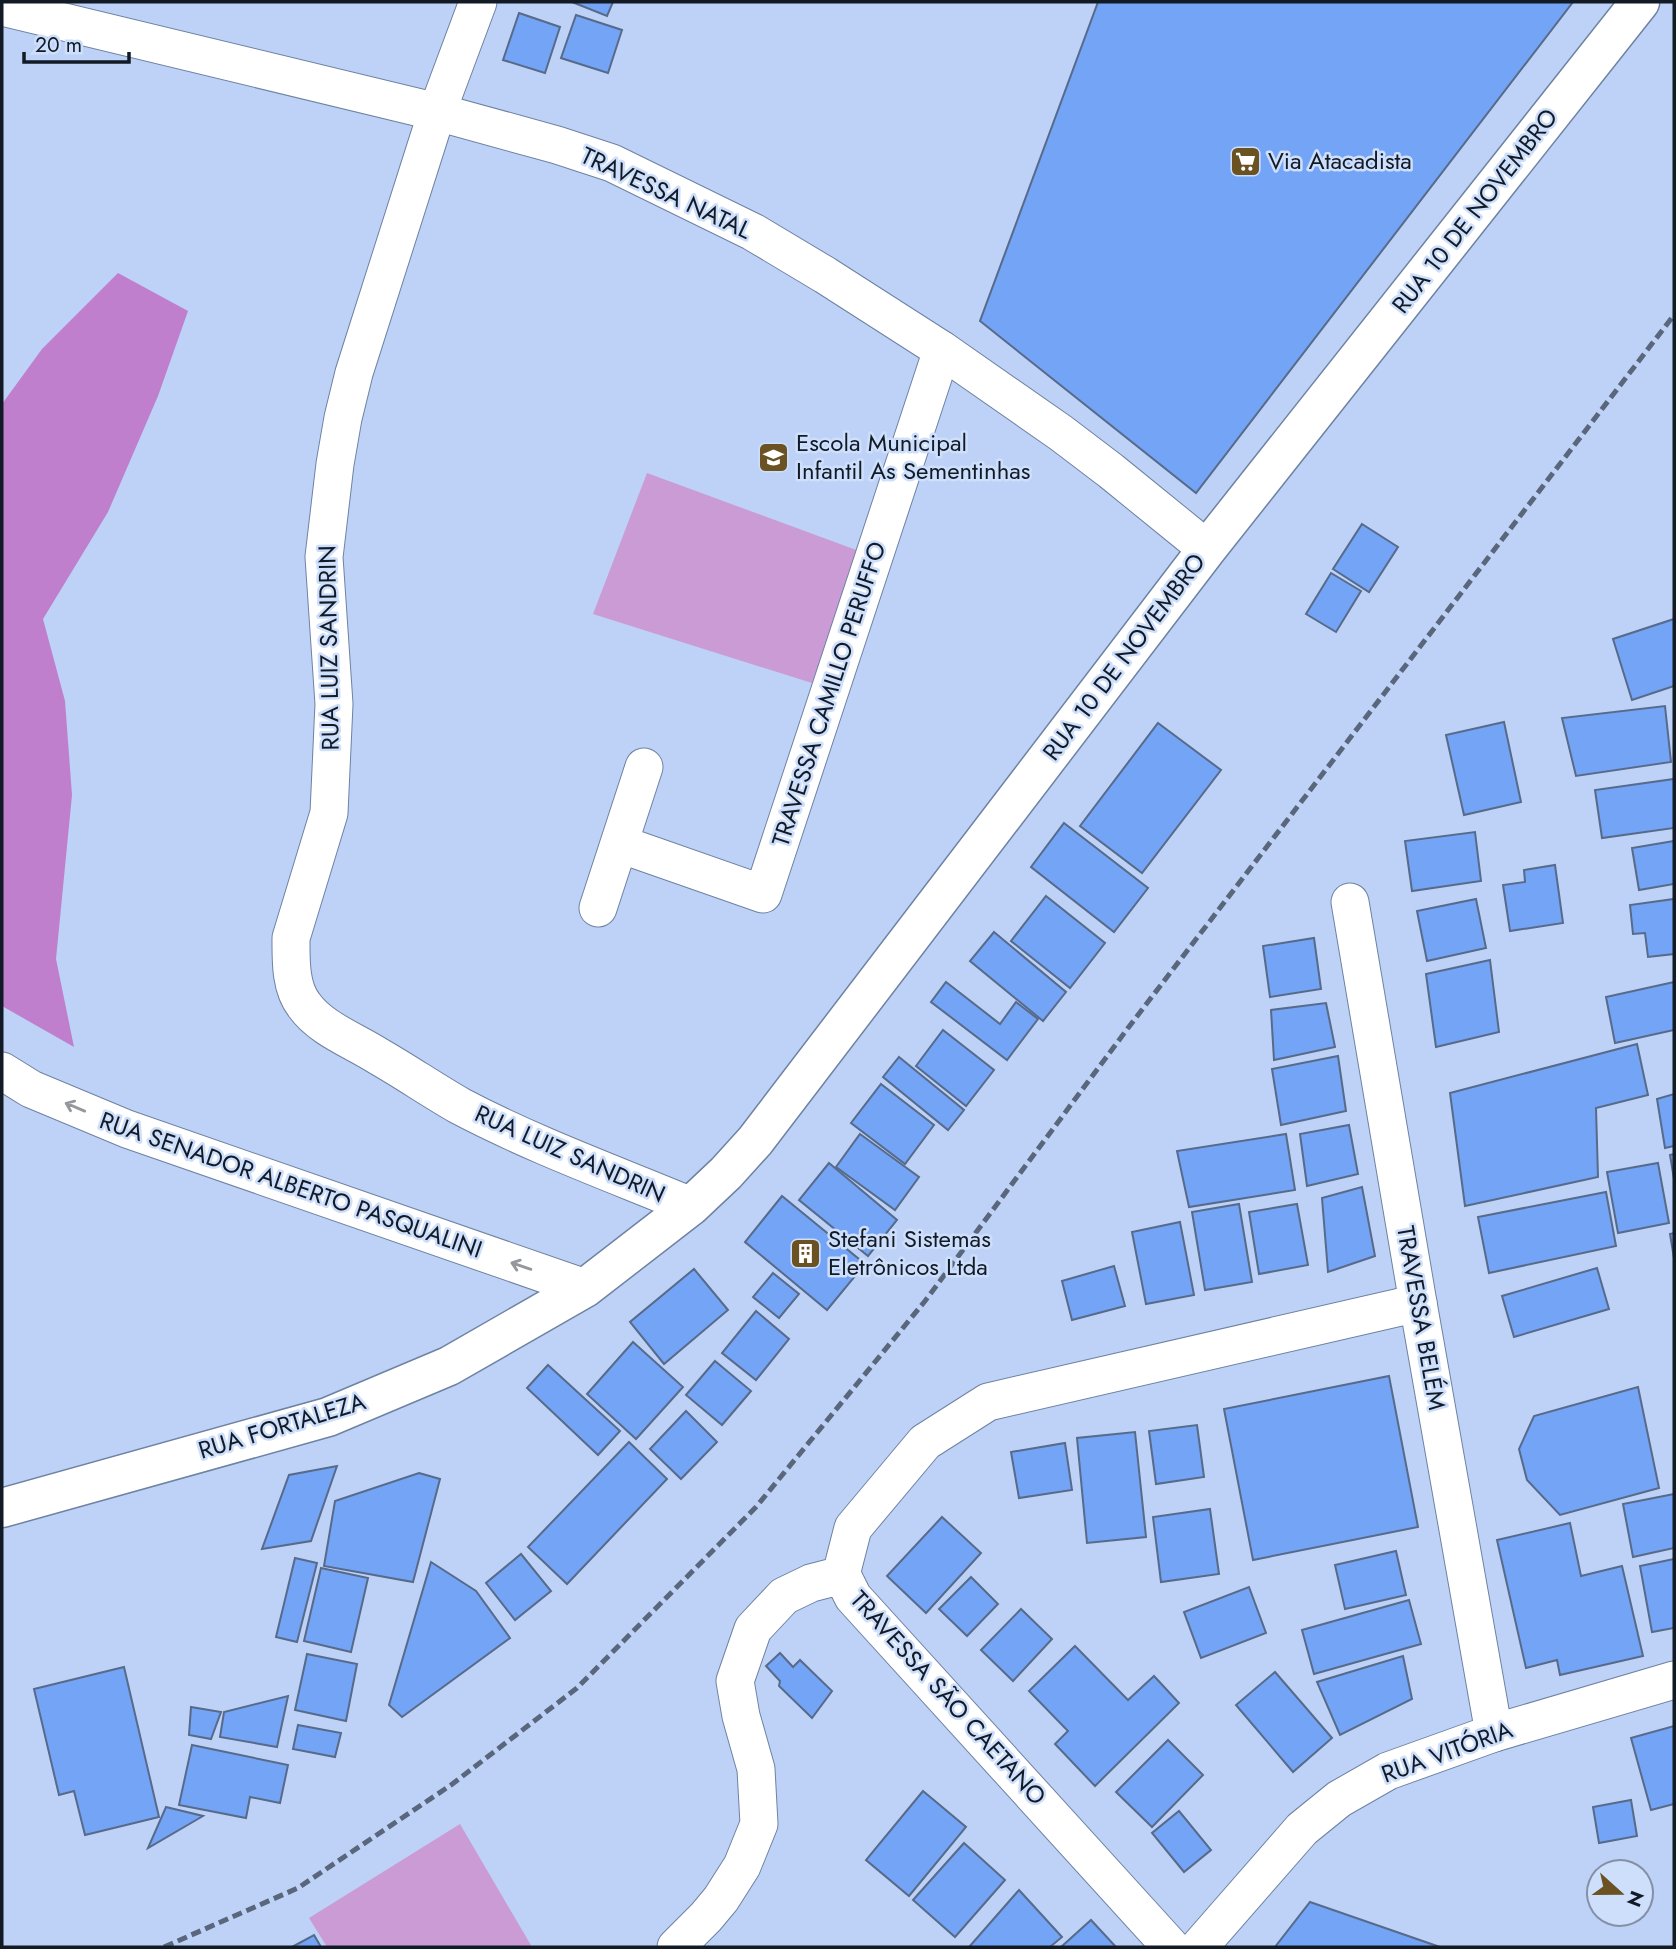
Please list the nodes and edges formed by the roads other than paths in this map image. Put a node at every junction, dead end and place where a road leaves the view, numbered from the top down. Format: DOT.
graph roads {
  1 [pos="478,2"];
  2 [pos="1640,2"];
  3 [pos="2,7"];
  4 [pos="437,112"];
  5 [pos="942,350"];
  6 [pos="1207,549"];
  7 [pos="644,767"];
  8 [pos="620,844"];
  9 [pos="1350,902"];
  10 [pos="598,908"];
  11 [pos="2,1071"];
  12 [pos="691,1206"];
  13 [pos="585,1288"];
  14 [pos="1418,1303"];
  15 [pos="2,1508"];
  16 [pos="842,1575"];
  17 [pos="1674,1679"];
  18 [pos="1494,1733"];
  19 [pos="676,1947"];
  20 [pos="1171,1947"];
  21 [pos="1199,1947"];
  1 -- 4 [label="street, RUA LUIZ SANDRIN"];
  2 -- 6 [label="main road, RUA 10 DE NOVEMBRO"];
  3 -- 4 [label="street, TRAVESSA NATAL"];
  4 -- 5 [label="street, TRAVESSA NATAL"];
  4 -- 12 [label="street, RUA LUIZ SANDRIN"];
  5 -- 6 [label="street, TRAVESSA NATAL"];
  5 -- 8 [label="street, TRAVESSA CAMILLO PERUFFO"];
  6 -- 12 [label="main road, RUA 10 DE NOVEMBRO"];
  7 -- 8 [label="street"];
  8 -- 10 [label="street"];
  9 -- 14 [label="street, TRAVESSA BELÉM"];
  13 -- 11 [label="street, RUA SENADOR ALBERTO PASQUALINI, one-way"];
  12 -- 13 [label="main road, RUA 10 DE NOVEMBRO"];
  13 -- 15 [label="main road, RUA FORTALEZA"];
  14 -- 16 [label="street, TRAVESSA SÃO CAETANO"];
  14 -- 18 [label="street, TRAVESSA BELÉM"];
  16 -- 19 [label="street"];
  16 -- 20 [label="street, TRAVESSA SÃO CAETANO"];
  17 -- 18 [label="street, RUA VITÓRIA"];
  18 -- 21 [label="street, RUA VITÓRIA"];
}
